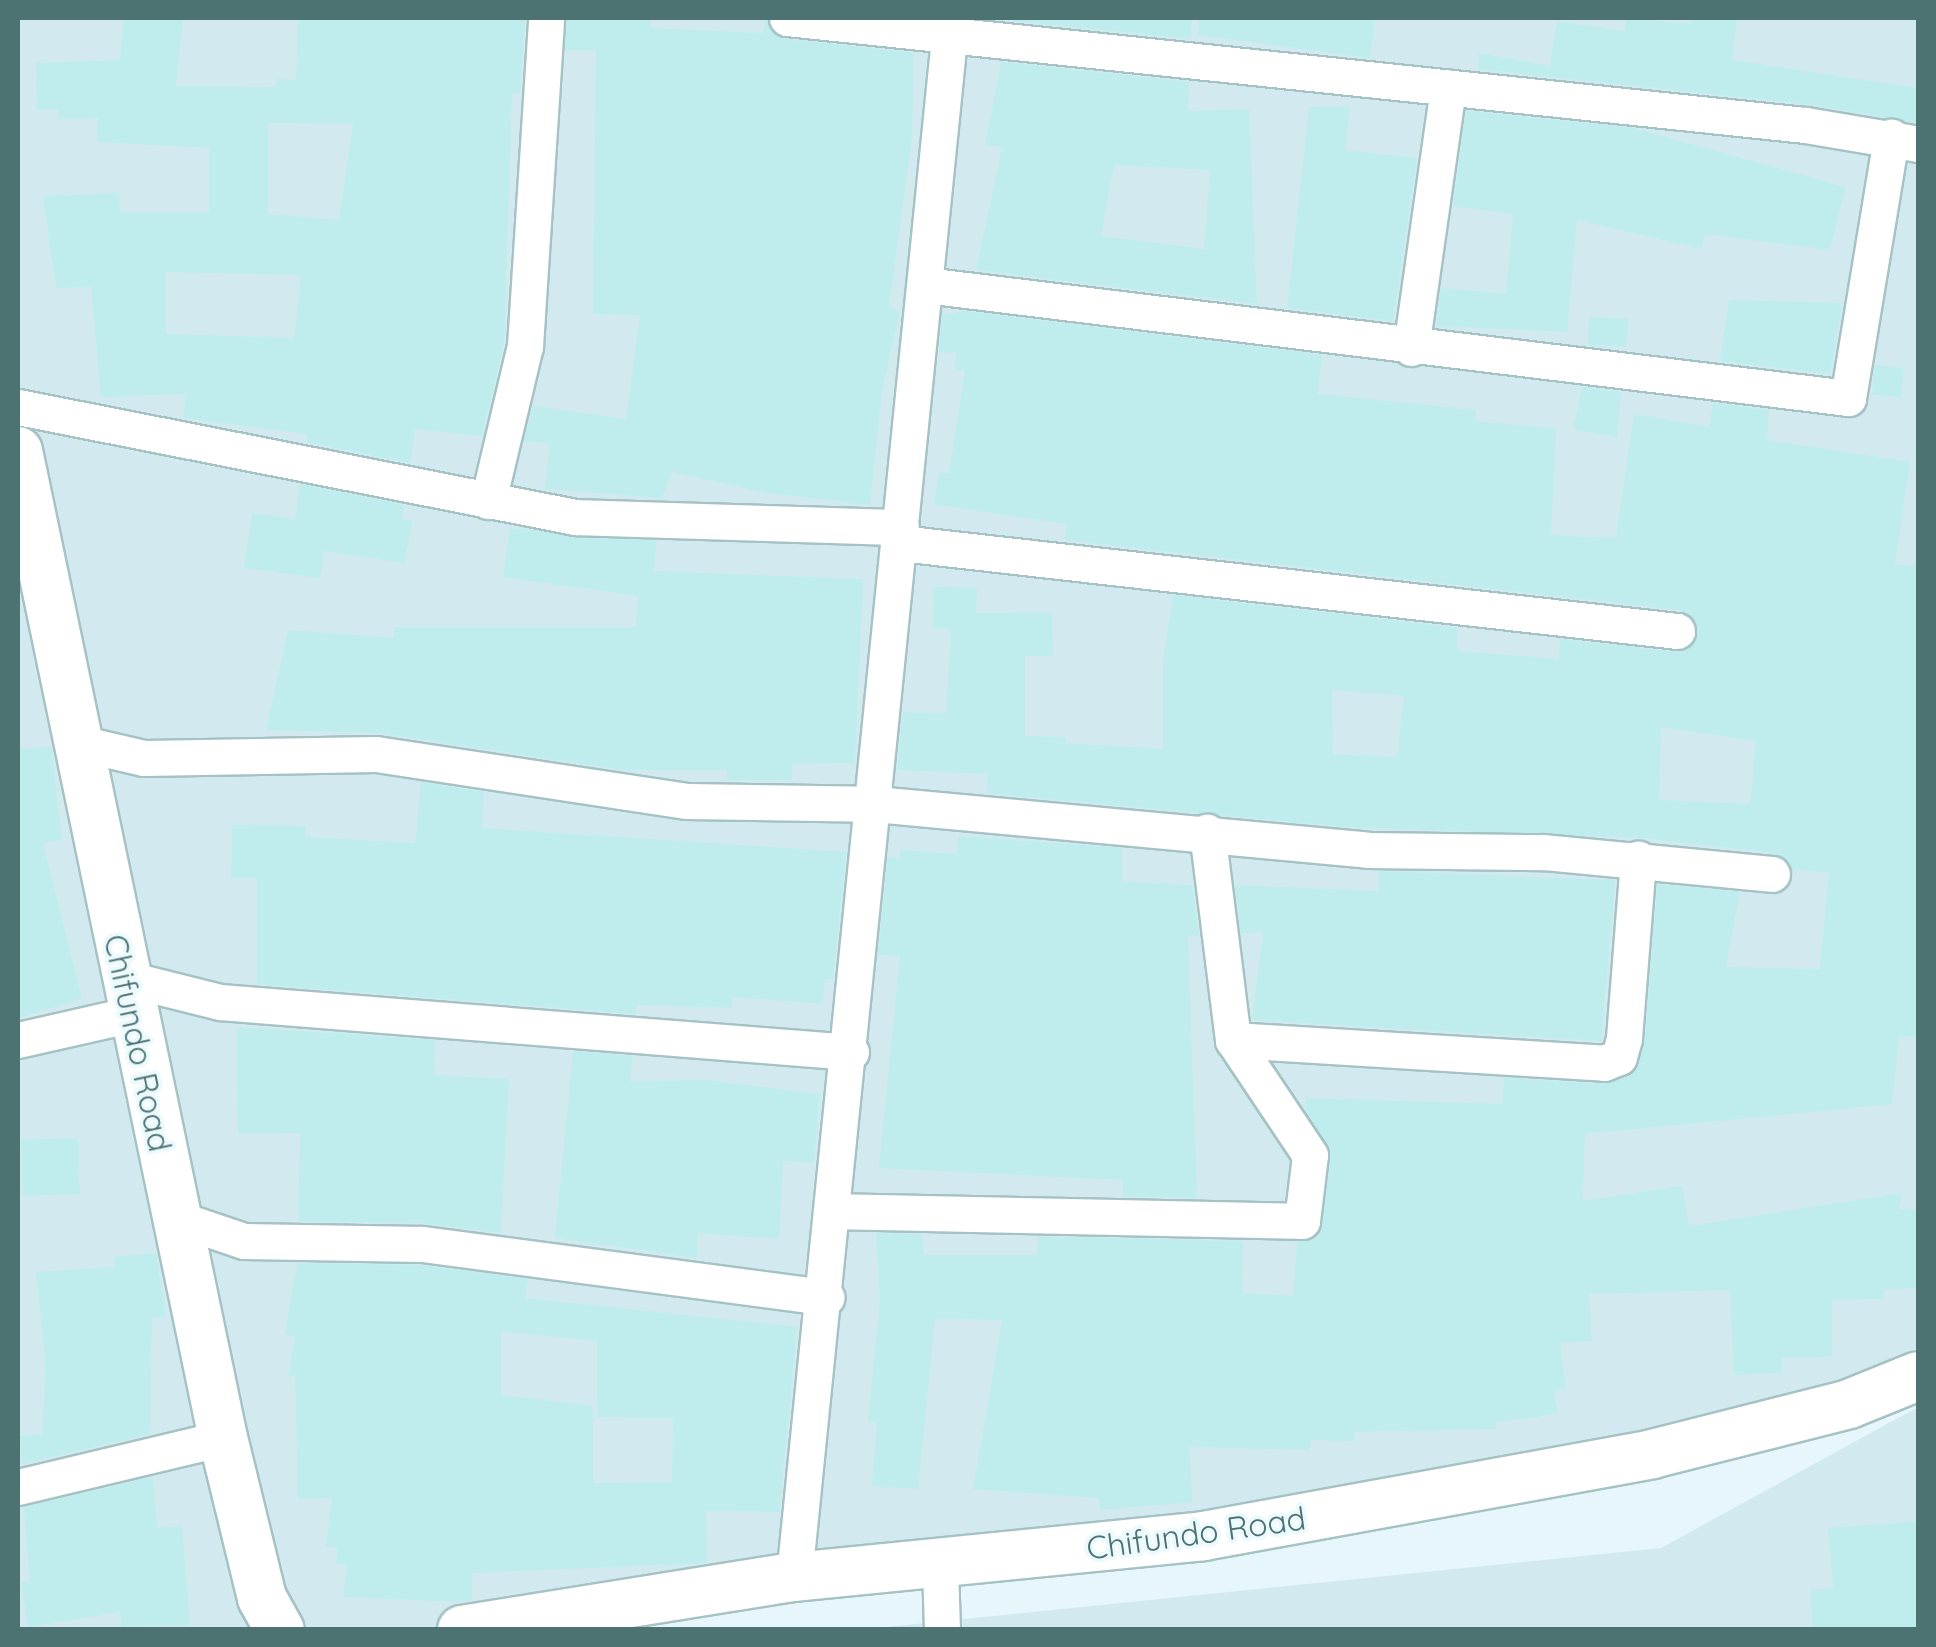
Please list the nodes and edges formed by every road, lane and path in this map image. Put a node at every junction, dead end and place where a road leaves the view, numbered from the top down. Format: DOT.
graph roads {
  1 [pos="546,18"];
  2 [pos="788,18"];
  3 [pos="950,27"];
  4 [pos="1448,88"];
  5 [pos="1905,140"];
  6 [pos="925,285"];
  7 [pos="1411,348"];
  8 [pos="18,407"];
  9 [pos="18,451"];
  10 [pos="488,501"];
  11 [pos="901,535"];
  12 [pos="1677,631"];
  13 [pos="75,742"];
  14 [pos="875,804"];
  15 [pos="1208,832"];
  16 [pos="1638,859"];
  17 [pos="1772,874"];
  18 [pos="128,996"];
  19 [pos="18,1040"];
  20 [pos="1233,1040"];
  21 [pos="851,1052"];
  22 [pos="835,1210"];
  23 [pos="176,1218"];
  24 [pos="827,1296"];
  25 [pos="1918,1376"];
  26 [pos="223,1438"];
  27 [pos="18,1487"];
  28 [pos="940,1566"];
  29 [pos="794,1577"];
  30 [pos="280,1630"];
  31 [pos="462,1630"];
  32 [pos="942,1630"];
  1 -- 10 [label="street"];
  2 -- 3 [label="street"];
  3 -- 4 [label="street"];
  3 -- 6 [label="street"];
  4 -- 5 [label="street"];
  4 -- 7 [label="street"];
  5 -- 7 [label="street"];
  6 -- 7 [label="street"];
  6 -- 11 [label="street"];
  8 -- 10 [label="street"];
  9 -- 13 [label="street, Chifundo Road"];
  10 -- 11 [label="street"];
  11 -- 12 [label="street"];
  11 -- 14 [label="street"];
  13 -- 14 [label="street"];
  13 -- 18 [label="street, Chifundo Road"];
  14 -- 15 [label="street"];
  14 -- 21 [label="street"];
  15 -- 16 [label="street"];
  15 -- 20 [label="street"];
  16 -- 17 [label="street"];
  16 -- 20 [label="street"];
  18 -- 19 [label="street"];
  18 -- 21 [label="street"];
  18 -- 23 [label="street, Chifundo Road"];
  20 -- 22 [label="street"];
  21 -- 22 [label="street"];
  22 -- 24 [label="street"];
  23 -- 24 [label="street"];
  23 -- 26 [label="street, Chifundo Road"];
  24 -- 29 [label="street"];
  25 -- 28 [label="street, Chifundo Road"];
  26 -- 27 [label="street"];
  26 -- 30 [label="street, Chifundo Road"];
  28 -- 29 [label="street, Chifundo Road"];
  28 -- 32 [label="street"];
  29 -- 31 [label="street, Chifundo Road"];
}
